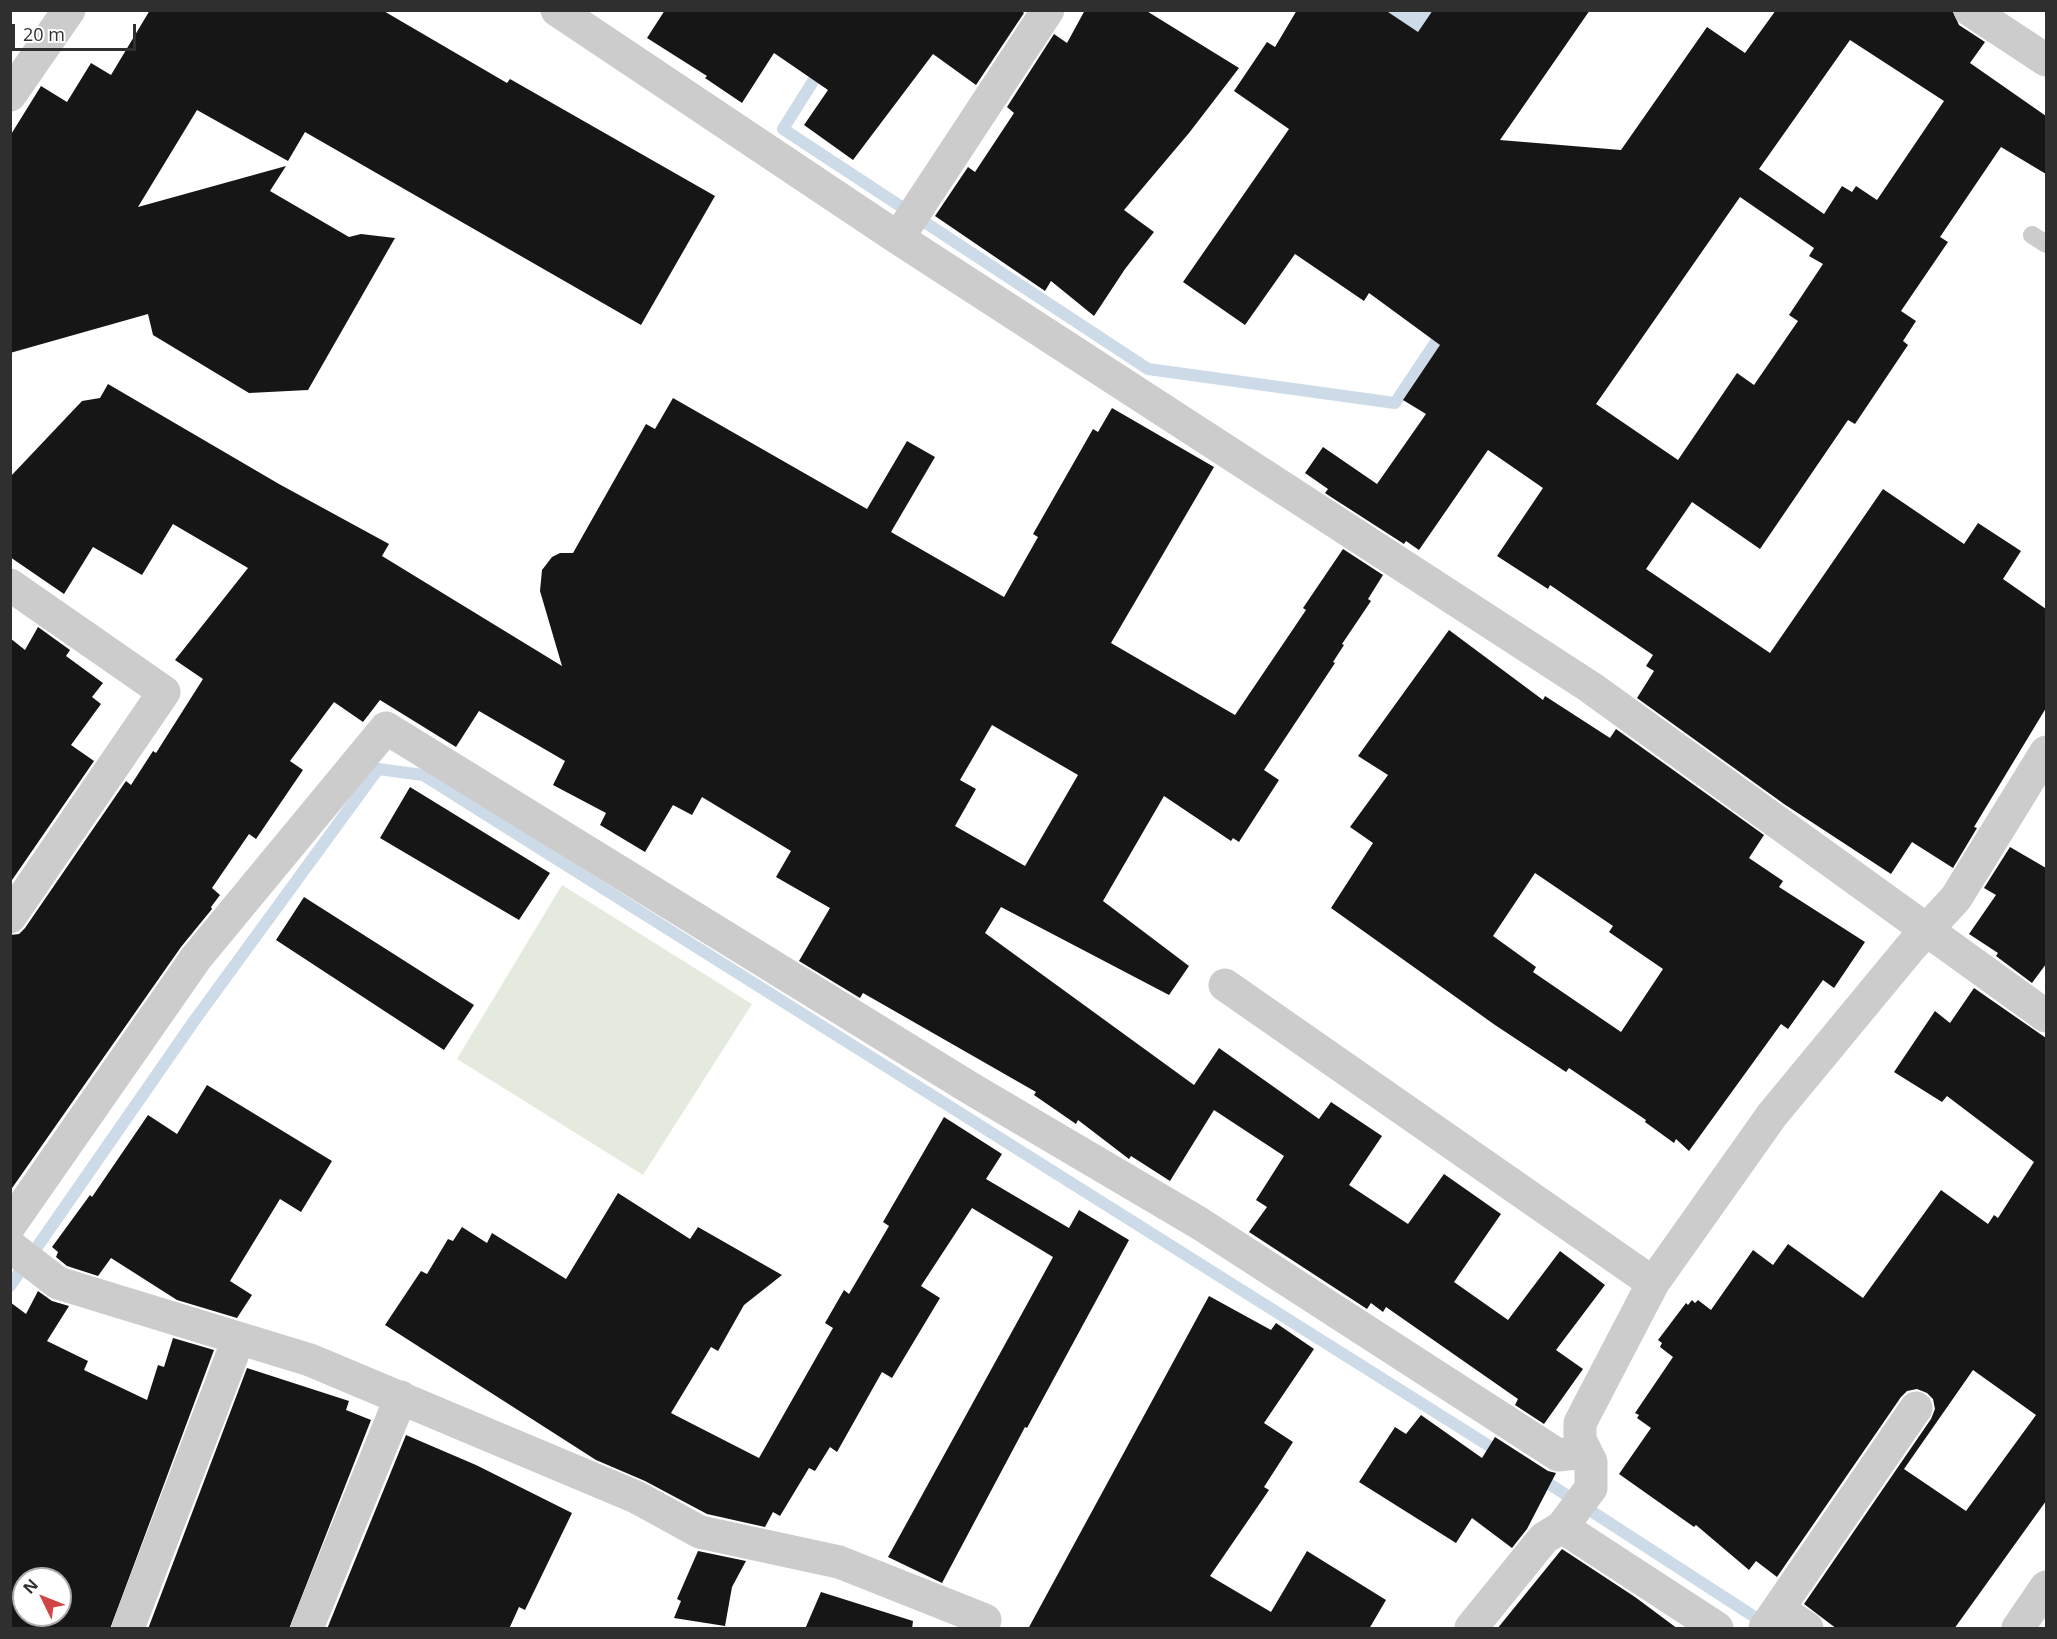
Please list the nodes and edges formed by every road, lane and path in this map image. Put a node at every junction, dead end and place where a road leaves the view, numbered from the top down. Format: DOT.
graph roads {
  1 [pos="69,10"];
  2 [pos="557,10"];
  3 [pos="1048,10"];
  4 [pos="1970,10"];
  5 [pos="2046,60"];
  6 [pos="10,95"];
  7 [pos="909,222"];
  8 [pos="11,585"];
  9 [pos="2046,752"];
  10 [pos="10,917"];
  11 [pos="1926,930"];
  12 [pos="1225,985"];
  13 [pos="2046,1016"];
  14 [pos="10,1225"];
  15 [pos="10,1246"];
  16 [pos="1653,1283"];
  17 [pos="238,1340"];
  18 [pos="401,1397"];
  19 [pos="1916,1408"];
  20 [pos="1585,1452"];
  21 [pos="1566,1522"];
  22 [pos="2046,1587"];
  23 [pos="1772,1619"];
  24 [pos="128,1629"];
  25 [pos="307,1629"];
  26 [pos="982,1629"];
  27 [pos="1471,1629"];
  28 [pos="1717,1629"];
  29 [pos="1807,1629"];
  30 [pos="2018,1629"];
  1 -- 6 [label="street"];
  2 -- 7 [label="street"];
  3 -- 7 [label="street"];
  4 -- 5 [label="street"];
  7 -- 11 [label="street"];
  8 -- 10 [label="street"];
  9 -- 11 [label="street"];
  11 -- 13 [label="street"];
  11 -- 16 [label="street"];
  12 -- 16 [label="street"];
  14 -- 20 [label="street"];
  15 -- 17 [label="street"];
  16 -- 20 [label="street"];
  17 -- 18 [label="street"];
  17 -- 24 [label="street"];
  18 -- 25 [label="street"];
  18 -- 26 [label="street"];
  19 -- 23 [label="street"];
  20 -- 21 [label="street"];
  21 -- 27 [label="street"];
  21 -- 28 [label="street"];
  22 -- 30 [label="street"];
  23 -- 29 [label="street"];
}
